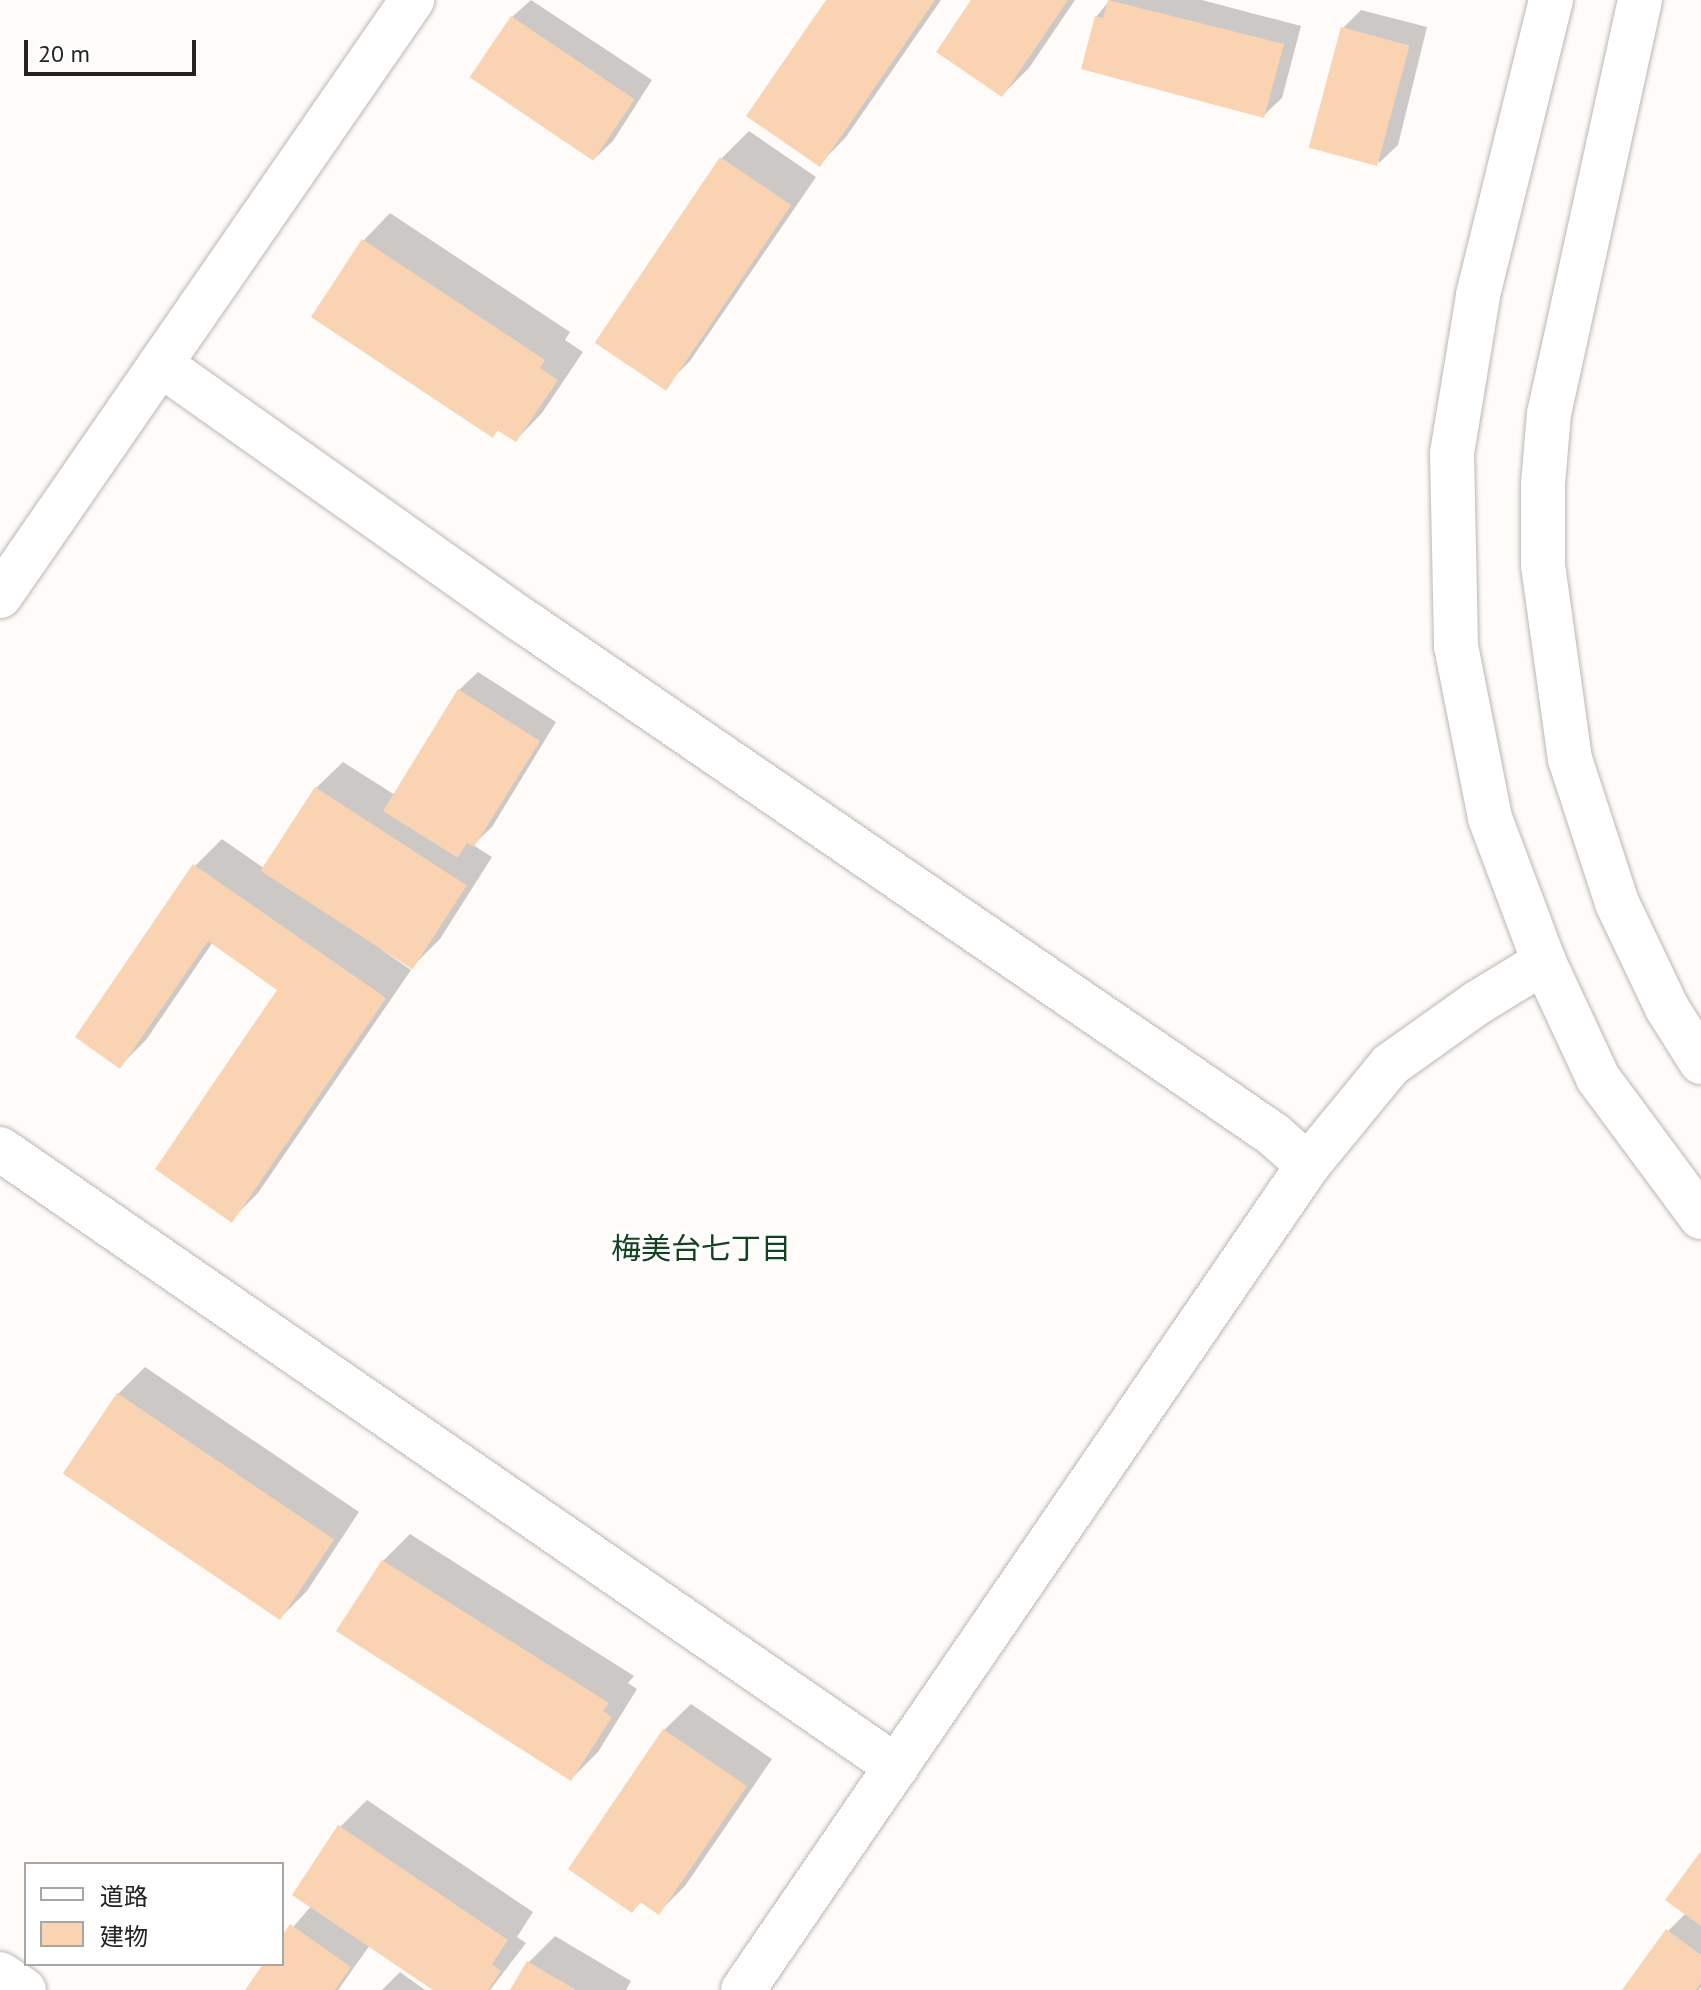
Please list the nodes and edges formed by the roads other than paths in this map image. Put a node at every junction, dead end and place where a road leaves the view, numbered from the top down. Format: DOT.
graph roads {
  1 [pos="412,0"];
  2 [pos="1551,0"];
  3 [pos="1640,0"];
  4 [pos="160,364"];
  5 [pos="0,596"];
  6 [pos="1544,962"];
  7 [pos="1701,1062"];
  8 [pos="0,1149"];
  9 [pos="1308,1165"];
  10 [pos="1701,1217"];
  11 [pos="897,1767"];
  12 [pos="0,1974"];
  13 [pos="24,1990"];
  14 [pos="743,1990"];
  1 -- 4 [label="street"];
  2 -- 6 [label="street"];
  3 -- 7 [label="street"];
  4 -- 5 [label="street"];
  4 -- 9 [label="street"];
  6 -- 9 [label="street"];
  6 -- 10 [label="street"];
  8 -- 11 [label="street"];
  9 -- 11 [label="street"];
  11 -- 14 [label="street"];
  12 -- 13 [label="street"];
}
